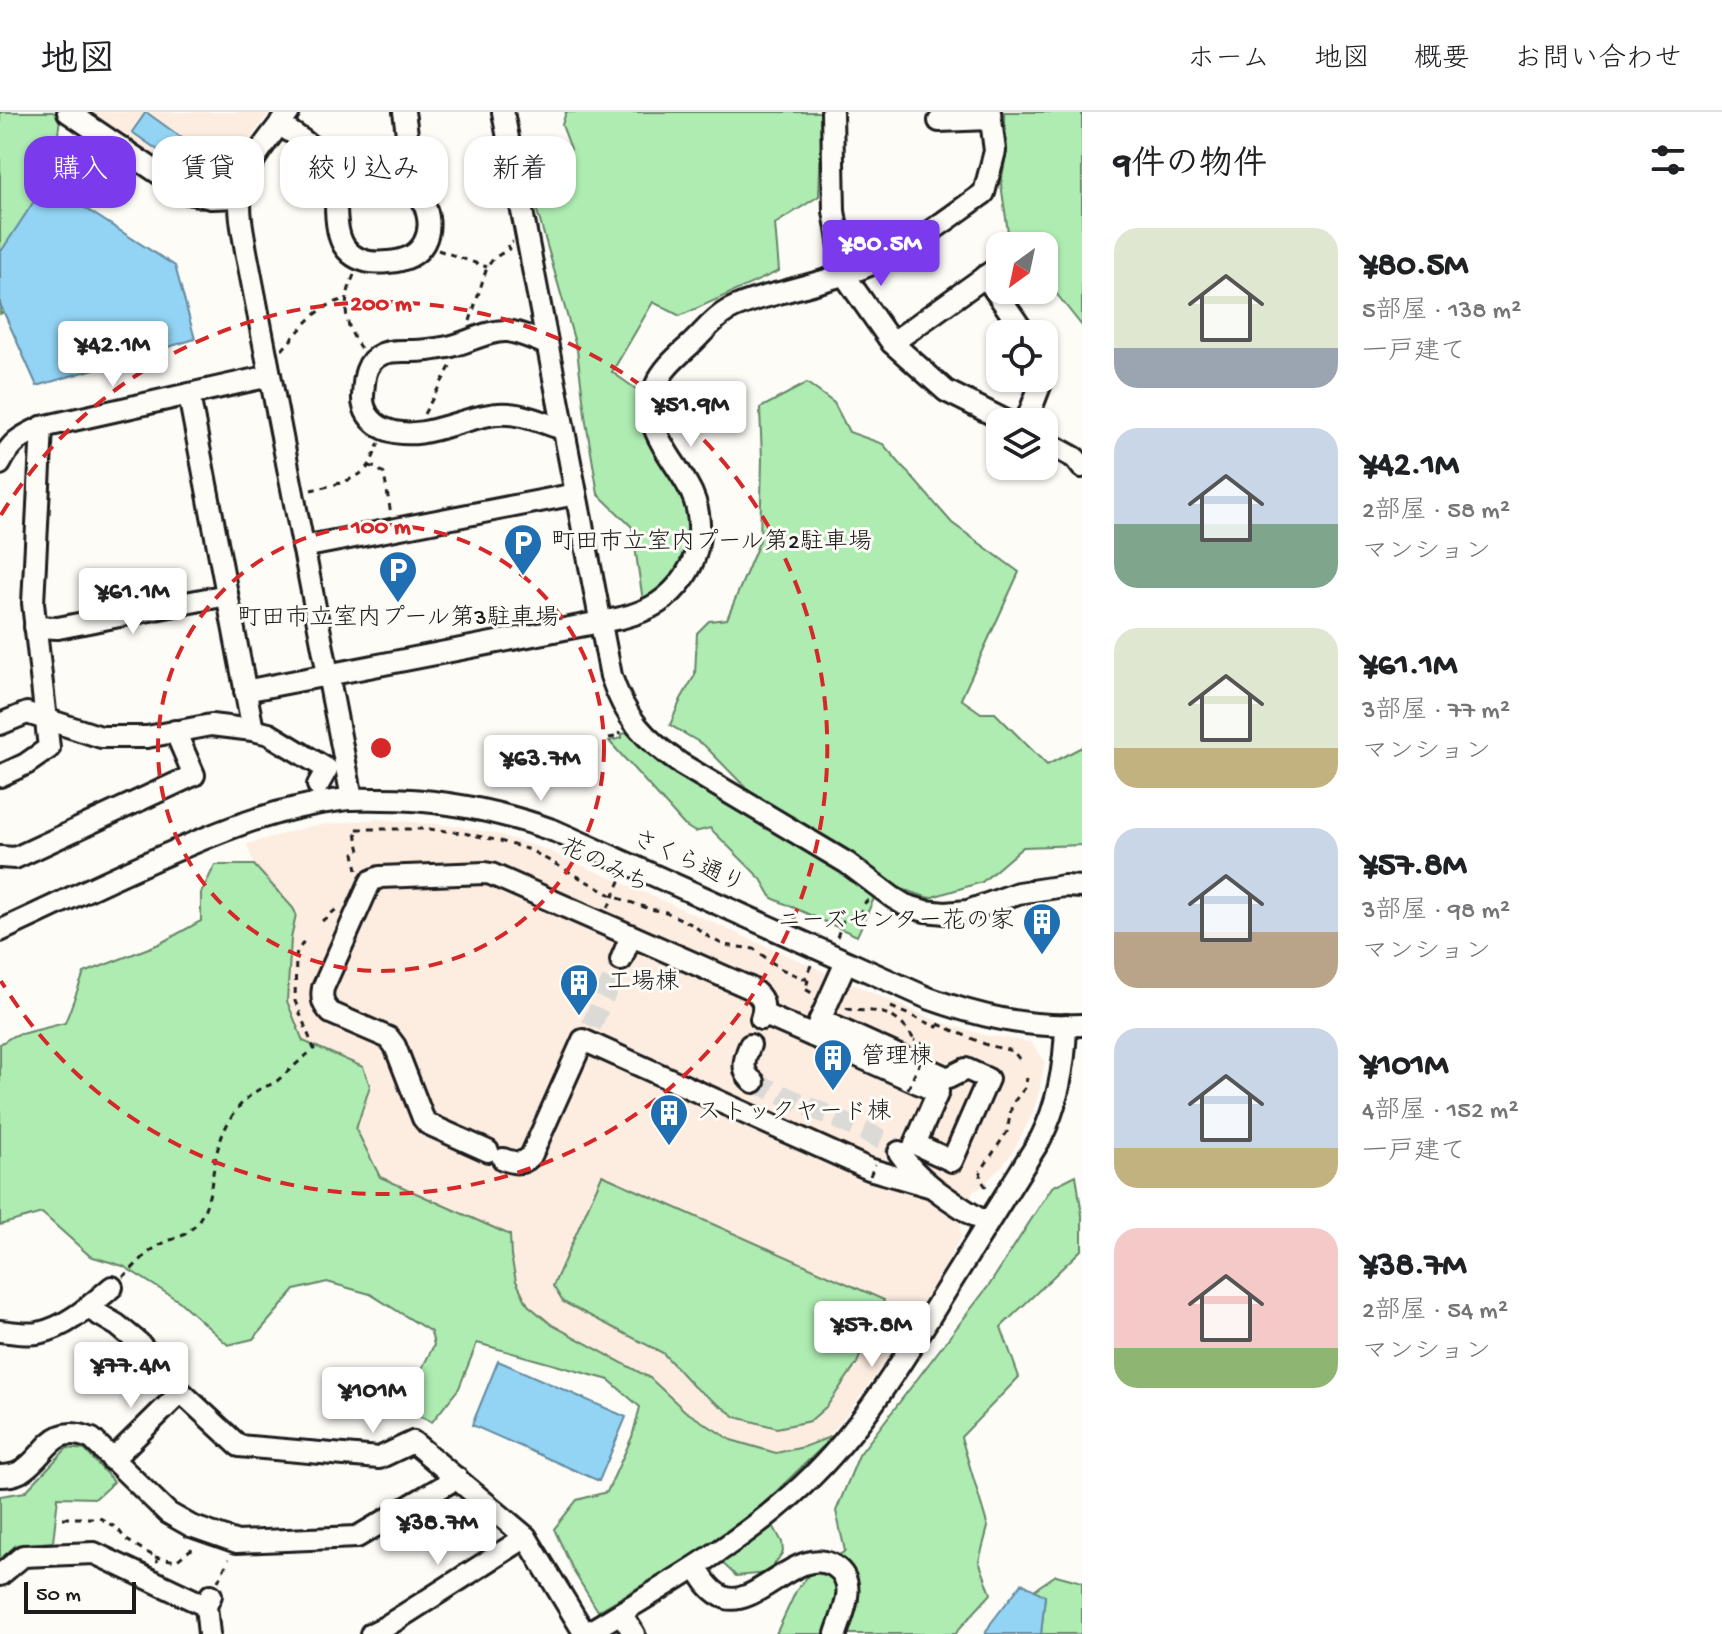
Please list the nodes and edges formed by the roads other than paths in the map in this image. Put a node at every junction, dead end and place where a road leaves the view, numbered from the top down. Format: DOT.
graph roads {
  1 [pos="68,112"];
  2 [pos="404,112"];
  3 [pos="503,112"];
  4 [pos="832,112"];
  5 [pos="990,116"];
  6 [pos="284,118"];
  7 [pos="939,121"];
  8 [pos="264,147"];
  9 [pos="152,169"];
  10 [pos="240,208"];
  11 [pos="845,276"];
  12 [pos="1017,320"];
  13 [pos="892,343"];
  14 [pos="547,344"];
  15 [pos="269,371"];
  16 [pos="189,395"];
  17 [pos="986,411"];
  18 [pos="42,427"];
  19 [pos="563,429"];
  20 [pos="1058,449"];
  21 [pos="0,464"];
  22 [pos="1082,467"];
  23 [pos="576,494"];
  24 [pos="303,547"];
  25 [pos="227,595"];
  26 [pos="601,621"];
  27 [pos="35,627"];
  28 [pos="328,675"];
  29 [pos="245,691"];
  30 [pos="45,719"];
  31 [pos="0,724"];
  32 [pos="253,730"];
  33 [pos="175,731"];
  34 [pos="0,776"];
  35 [pos="318,785"];
  36 [pos="352,798"];
  37 [pos="0,857"];
  38 [pos="1082,887"];
  39 [pos="0,931"];
  40 [pos="631,936"];
  41 [pos="621,960"];
  42 [pos="846,962"];
  43 [pos="1074,1025"];
  44 [pos="816,1028"];
  45 [pos="750,1045"];
  46 [pos="754,1082"];
  47 [pos="899,1152"];
  48 [pos="932,1187"];
  49 [pos="987,1224"];
  50 [pos="112,1287"];
  51 [pos="88,1308"];
  52 [pos="0,1331"];
  53 [pos="181,1392"];
  54 [pos="112,1460"];
  55 [pos="0,1476"];
  56 [pos="457,1478"];
  57 [pos="526,1537"];
  58 [pos="696,1567"];
  59 [pos="0,1575"];
  60 [pos="621,1613"];
  61 [pos="209,1634"];
  62 [pos="371,1634"];
  63 [pos="586,1634"];
  64 [pos="634,1634"];
  65 [pos="836,1634"];
  1 -- 9 [label="street"];
  2 -- 6 [label="street"];
  3 -- 14 [label="street"];
  4 -- 11 [label="street"];
  5 -- 7 [label="street"];
  5 -- 11 [label="street"];
  6 -- 8 [label="street"];
  10 -- 15 [label="street"];
  11 -- 13 [label="street"];
  11 -- 26 [label="street"];
  12 -- 13 [label="street"];
  13 -- 17 [label="street"];
  14 -- 19 [label="street"];
  14 -- 19 [label="street"];
  15 -- 16 [label="street"];
  15 -- 24 [label="street"];
  16 -- 18 [label="street"];
  16 -- 25 [label="street"];
  18 -- 21 [label="street"];
  18 -- 27 [label="street"];
  19 -- 23 [label="street"];
  20 -- 22 [label="street"];
  23 -- 24 [label="street"];
  23 -- 26 [label="street"];
  24 -- 28 [label="street"];
  25 -- 27 [label="street"];
  25 -- 29 [label="street"];
  26 -- 28 [label="street"];
  26 -- 38 [label="street"];
  27 -- 30 [label="street"];
  28 -- 29 [label="street"];
  28 -- 36 [label="street"];
  29 -- 32 [label="street"];
  30 -- 31 [label="street"];
  30 -- 33 [label="street"];
  30 -- 34 [label="street"];
  32 -- 33 [label="street"];
  32 -- 35 [label="street"];
  33 -- 37 [label="street"];
  36 -- 39 [label="street, さくら通り"];
  36 -- 42 [label="street, さくら通り"];
  40 -- 41 [label="street"];
  40 -- 44 [label="street"];
  40 -- 48 [label="street"];
  42 -- 43 [label="street, さくら通り"];
  42 -- 44 [label="street"];
  43 -- 49 [label="street"];
  44 -- 44 [label="street"];
  45 -- 46 [label="street"];
  47 -- 48 [label="street"];
  48 -- 49 [label="street"];
  49 -- 58 [label="street"];
  50 -- 51 [label="street"];
  51 -- 52 [label="street"];
  51 -- 53 [label="street"];
  53 -- 54 [label="street"];
  53 -- 56 [label="street"];
  54 -- 55 [label="street"];
  54 -- 56 [label="street"];
  56 -- 57 [label="street"];
  57 -- 62 [label="street"];
  57 -- 63 [label="street"];
  58 -- 60 [label="street"];
  58 -- 65 [label="street"];
  59 -- 61 [label="street"];
  60 -- 63 [label="street"];
  60 -- 64 [label="street"];
}
